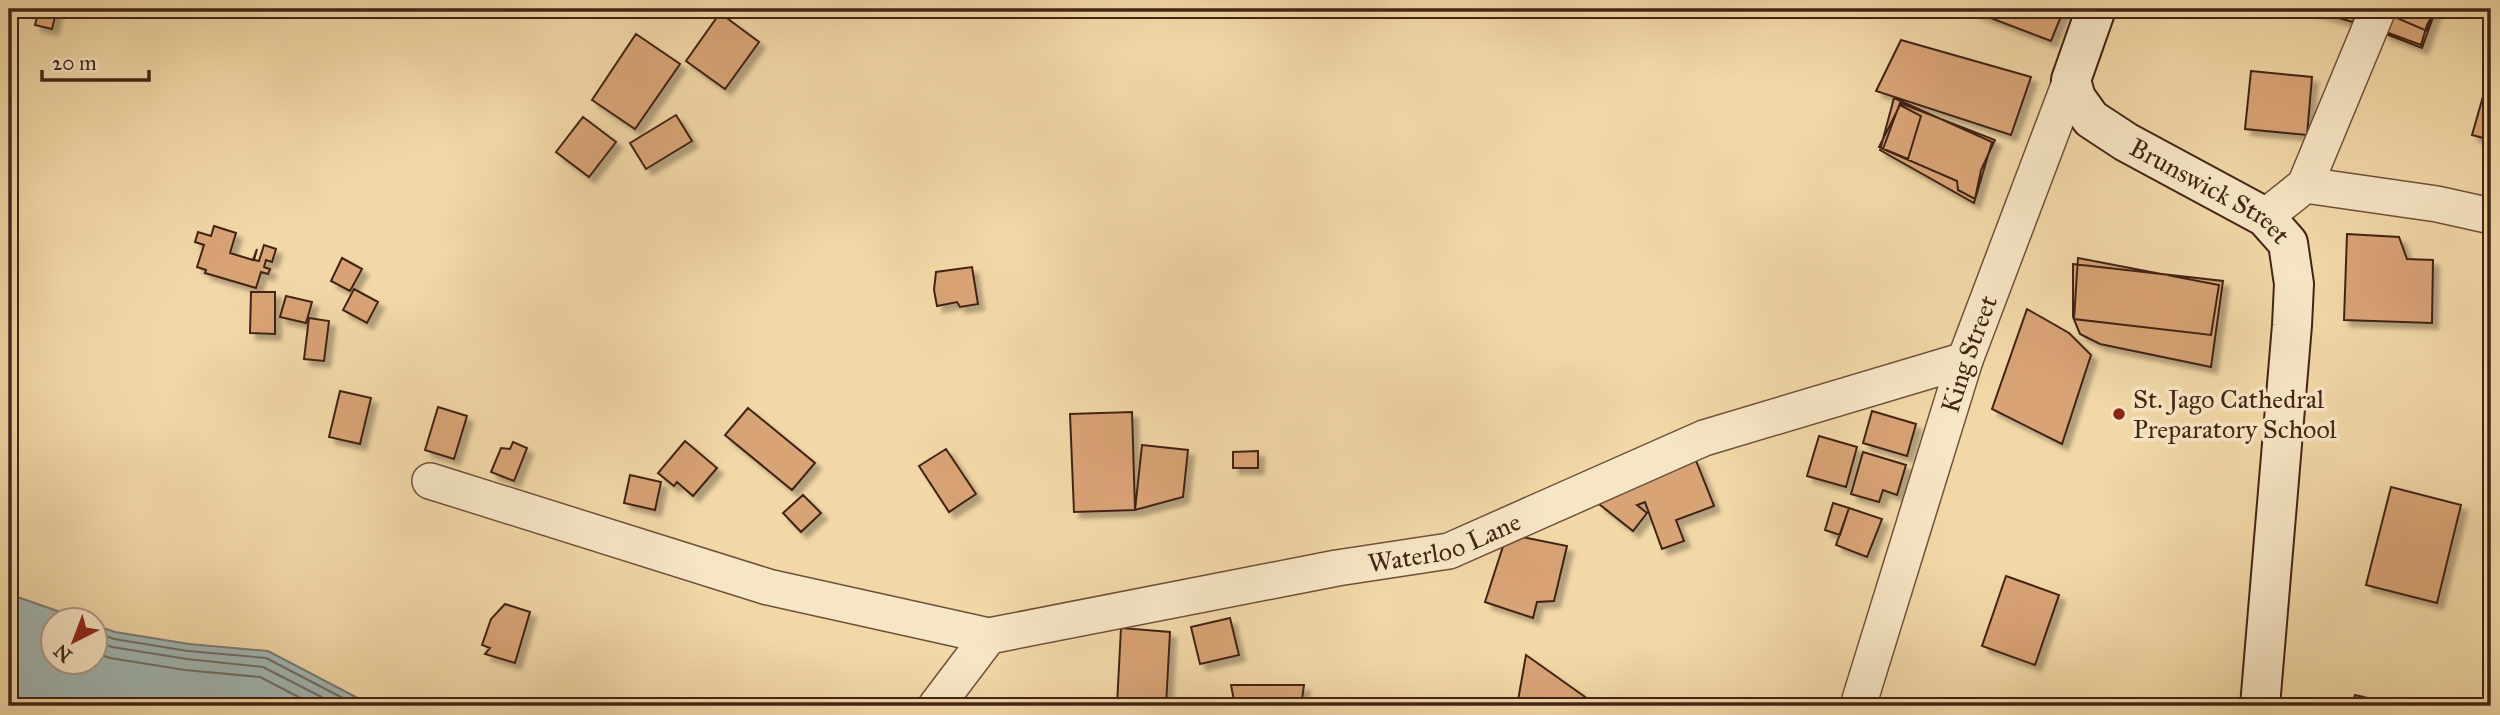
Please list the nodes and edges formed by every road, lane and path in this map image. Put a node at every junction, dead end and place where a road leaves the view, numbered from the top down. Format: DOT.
graph roads {
  1 [pos="2096,9"];
  2 [pos="2378,9"];
  3 [pos="2071,80"];
  4 [pos="2305,185"];
  5 [pos="2491,216"];
  6 [pos="2265,217"];
  7 [pos="1965,360"];
  8 [pos="430,481"];
  9 [pos="989,636"];
  10 [pos="936,706"];
  11 [pos="1858,706"];
  12 [pos="2260,706"];
  1 -- 3 [label="main road, King Street"];
  2 -- 4 [label="street"];
  3 -- 6 [label="main road, Brunswick Street"];
  3 -- 7 [label="street, King Street"];
  4 -- 5 [label="street"];
  4 -- 6 [label="street"];
  6 -- 12 [label="main road, Brunswick Street"];
  7 -- 9 [label="street, Waterloo Lane"];
  7 -- 11 [label="street, King Street"];
  8 -- 9 [label="street"];
  9 -- 10 [label="street"];
}
